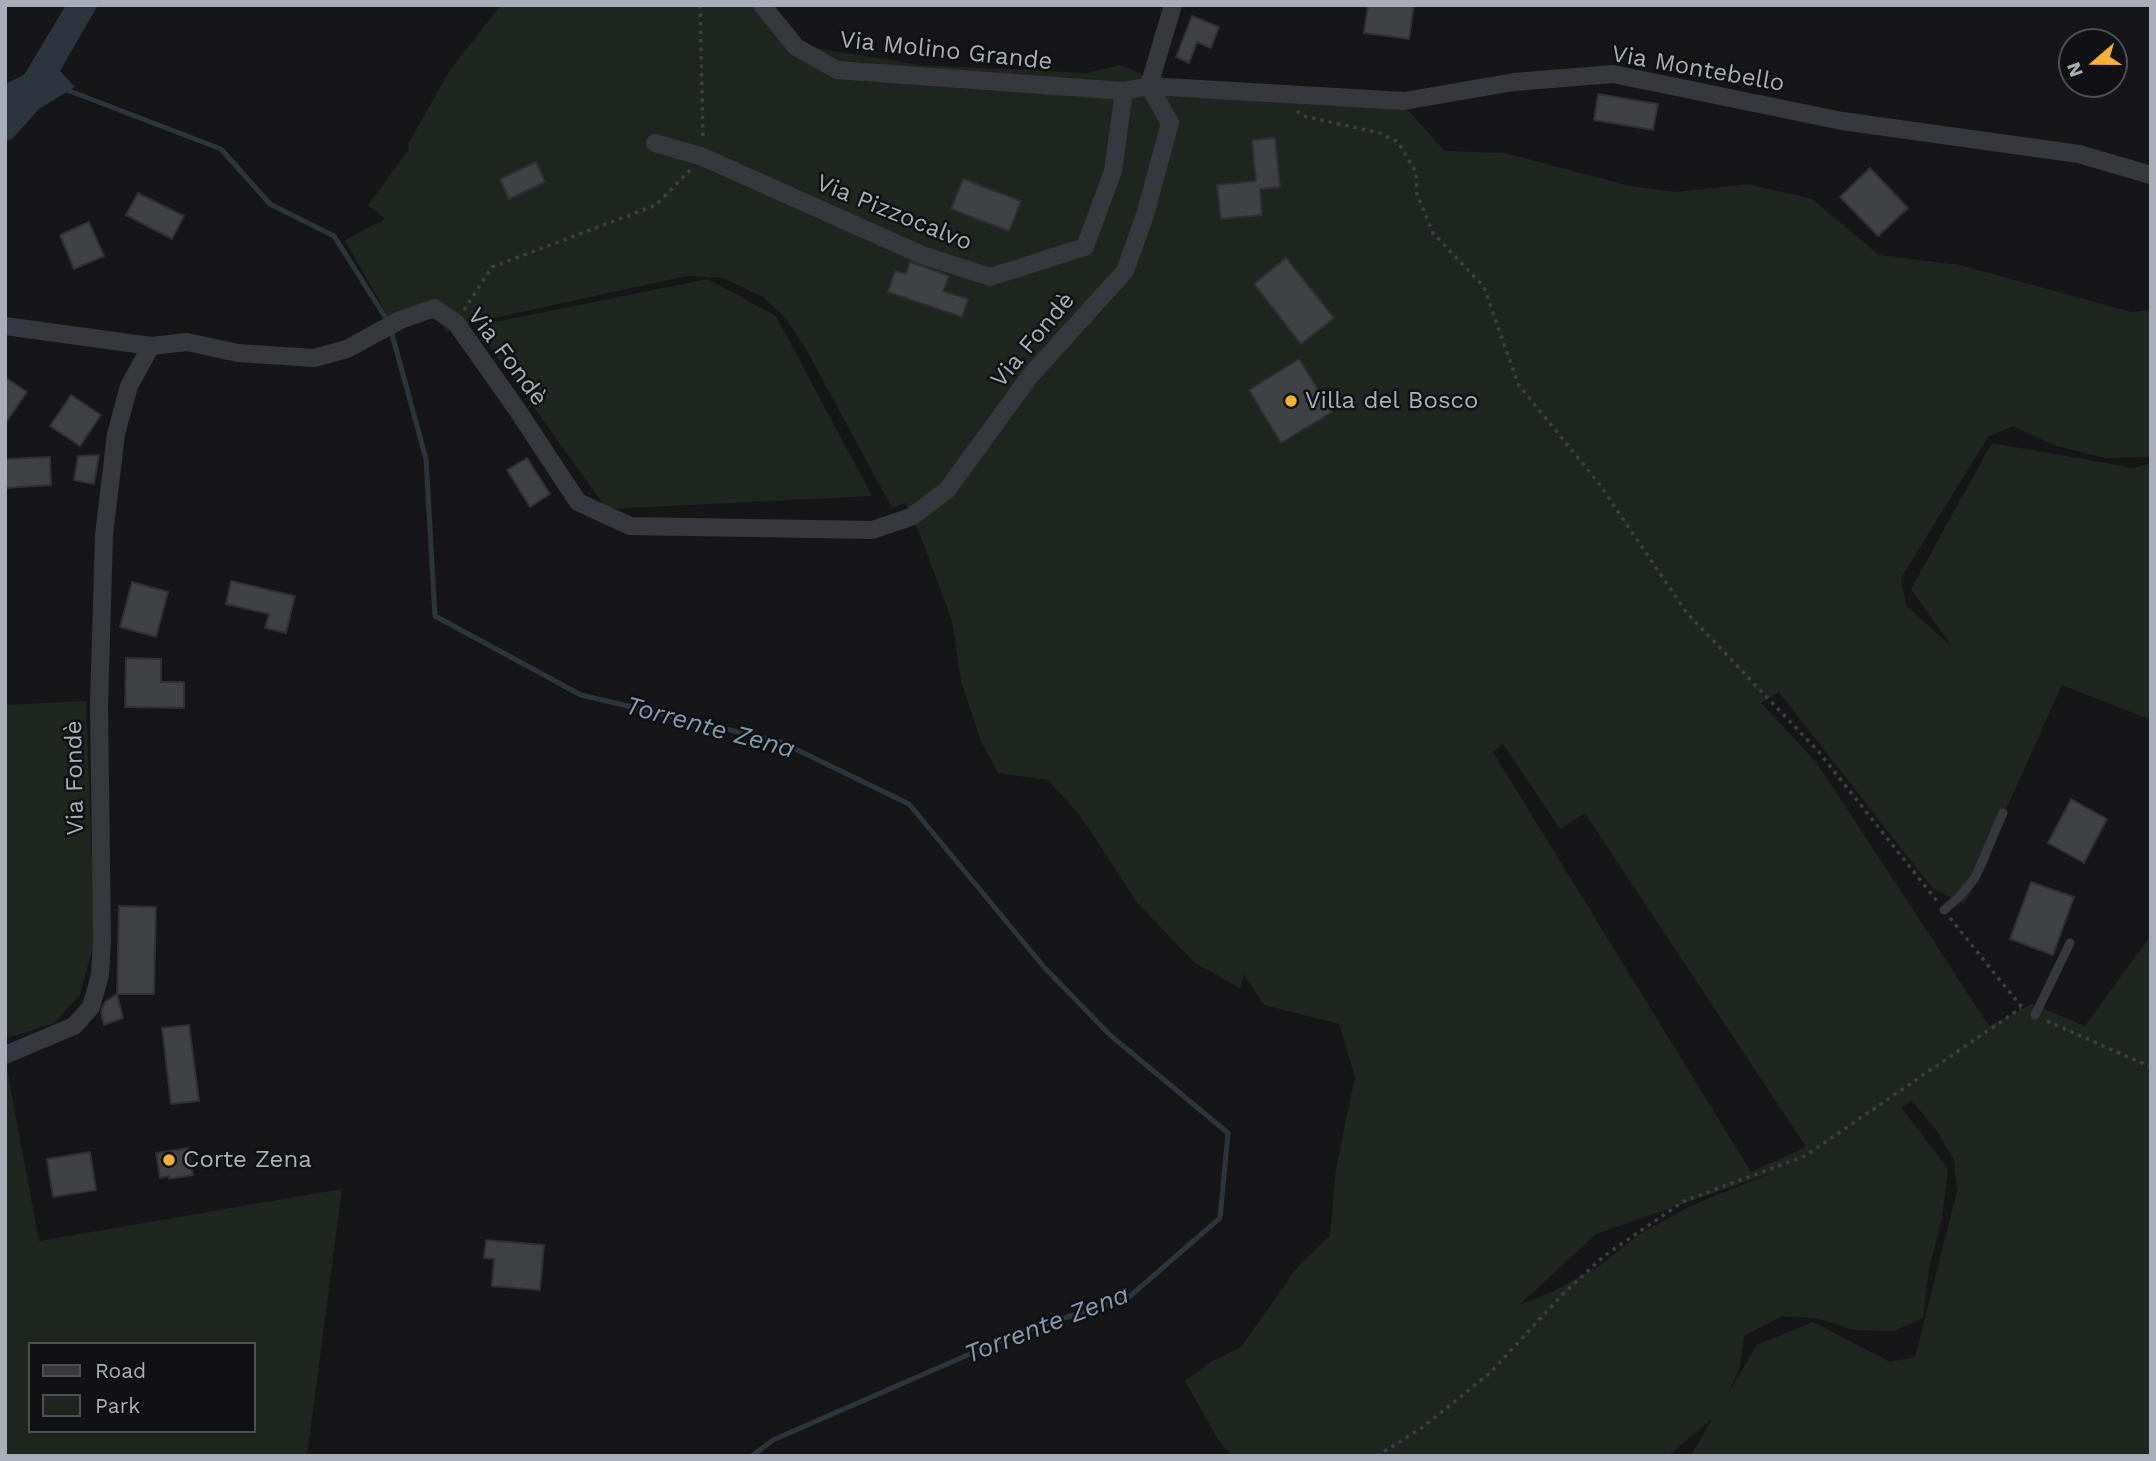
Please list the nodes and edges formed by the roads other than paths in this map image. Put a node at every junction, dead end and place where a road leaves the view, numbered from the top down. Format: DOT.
graph roads {
  1 [pos="762,5"];
  2 [pos="1174,5"];
  3 [pos="1149,86"];
  4 [pos="1124,91"];
  5 [pos="655,142"];
  6 [pos="2151,174"];
  7 [pos="5,326"];
  8 [pos="151,346"];
  9 [pos="2003,813"];
  10 [pos="1944,910"];
  11 [pos="2070,943"];
  12 [pos="2035,1015"];
  13 [pos="5,1055"];
  1 -- 4 [label="street, Via Molino Grande"];
  2 -- 3 [label="street"];
  3 -- 4 [label="street, Via Molino Grande"];
  3 -- 6 [label="street, Via Montebello"];
  3 -- 8 [label="street, Via Fondè"];
  4 -- 5 [label="street, Via Pizzocalvo"];
  7 -- 8 [label="street"];
  8 -- 13 [label="street, Via Fondè"];
  9 -- 10 [label="lane"];
  11 -- 12 [label="lane"];
}
